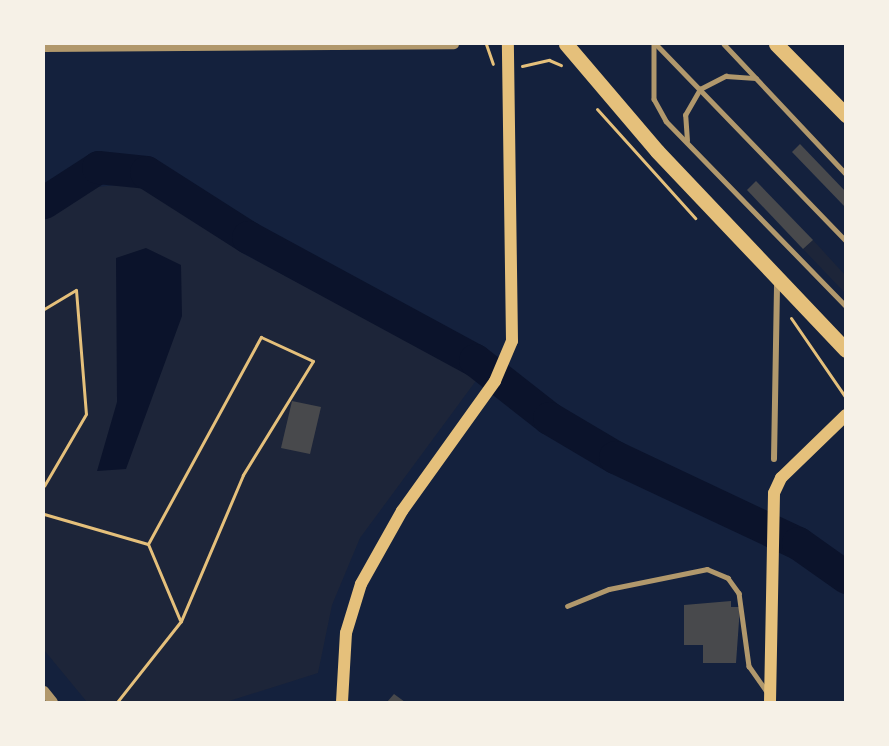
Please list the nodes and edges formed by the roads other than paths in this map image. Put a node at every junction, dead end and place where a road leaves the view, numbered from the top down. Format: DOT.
graph roads {
  1 [pos="454,44"];
  2 [pos="508,44"];
  3 [pos="566,44"];
  4 [pos="655,44"];
  5 [pos="724,44"];
  6 [pos="776,44"];
  7 [pos="44,47"];
  8 [pos="756,78"];
  9 [pos="700,89"];
  10 [pos="846,115"];
  11 [pos="688,143"];
  12 [pos="846,174"];
  13 [pos="846,241"];
  14 [pos="777,279"];
  15 [pos="846,306"];
  16 [pos="846,350"];
  17 [pos="846,415"];
  18 [pos="774,459"];
  19 [pos="567,606"];
  20 [pos="44,692"];
  21 [pos="770,700"];
  22 [pos="53,702"];
  23 [pos="342,702"];
  1 -- 7 [label="street"];
  2 -- 23 [label="main road"];
  3 -- 14 [label="highway"];
  4 -- 9 [label="lane"];
  4 -- 11 [label="lane"];
  5 -- 8 [label="lane"];
  6 -- 10 [label="highway"];
  8 -- 9 [label="lane"];
  8 -- 12 [label="lane"];
  9 -- 11 [label="lane"];
  9 -- 13 [label="lane"];
  11 -- 15 [label="lane"];
  14 -- 16 [label="highway"];
  14 -- 18 [label="street"];
  17 -- 21 [label="main road"];
  19 -- 21 [label="lane"];
  20 -- 22 [label="street"];
}
